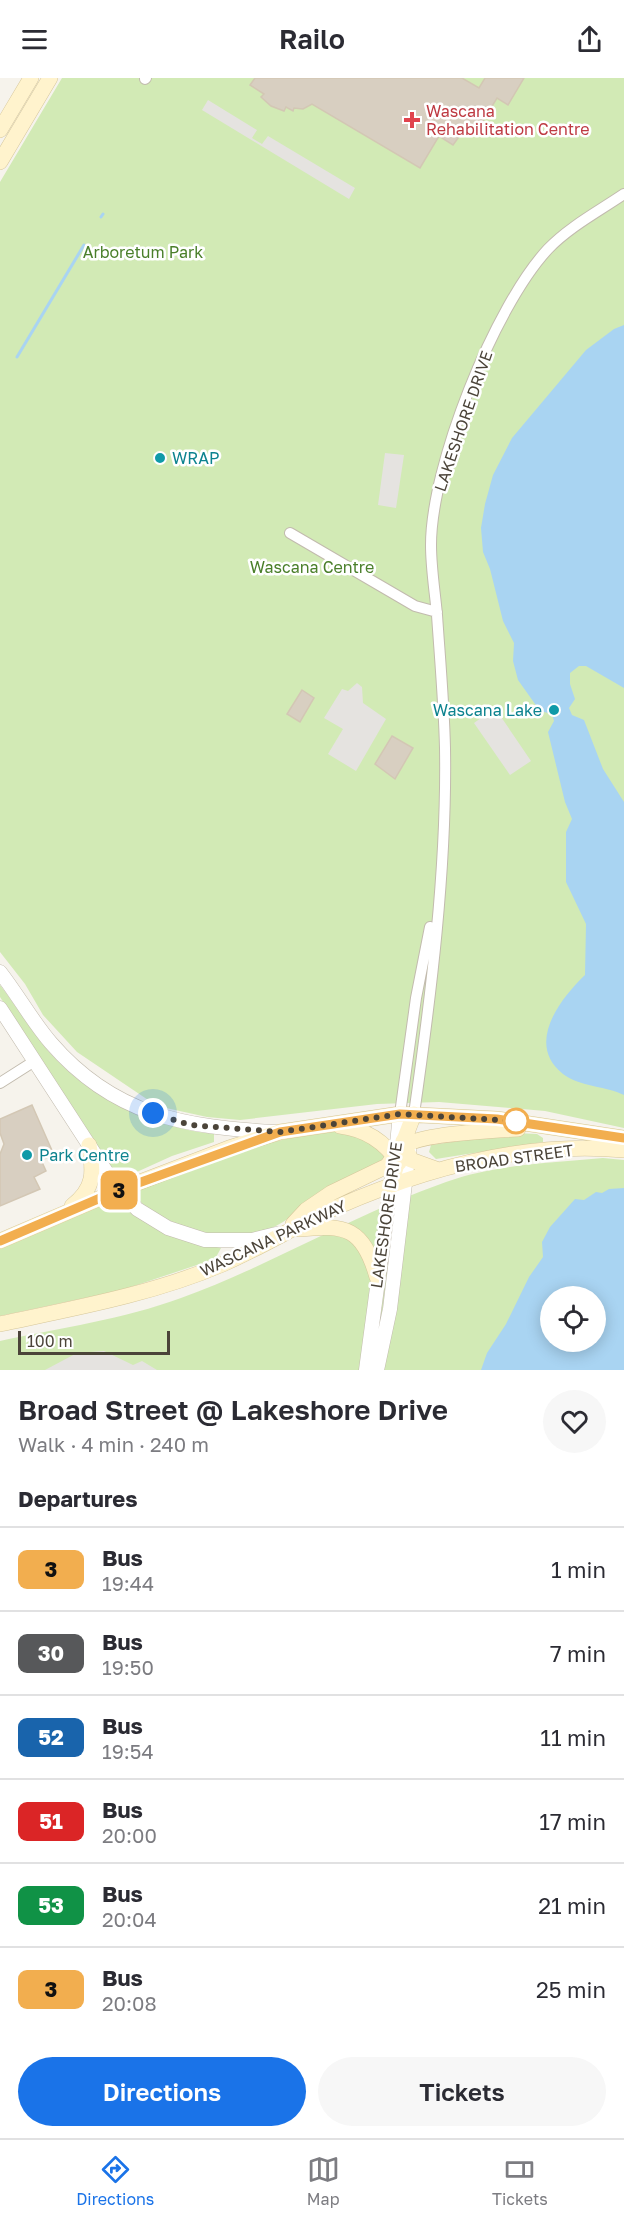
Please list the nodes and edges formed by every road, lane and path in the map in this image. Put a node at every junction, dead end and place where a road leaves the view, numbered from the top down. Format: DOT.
graph roads {
  1 [pos="32,78"];
  2 [pos="50,78"];
  3 [pos="2,121"];
  4 [pos="21,127"];
  5 [pos="0,162"];
  6 [pos="624,194"];
  7 [pos="290,533"];
  8 [pos="437,612"];
  9 [pos="0,972"];
  10 [pos="0,1008"];
  11 [pos="33,1062"];
  12 [pos="0,1083"];
  13 [pos="407,1114"];
  14 [pos="328,1125"];
  15 [pos="551,1125"];
  16 [pos="280,1132"];
  17 [pos="624,1138"];
  18 [pos="89,1145"];
  19 [pos="624,1150"];
  20 [pos="403,1152"];
  21 [pos="439,1170"];
  22 [pos="407,1179"];
  23 [pos="391,1184"];
  24 [pos="119,1190"];
  25 [pos="60,1216"];
  26 [pos="287,1231"];
  27 [pos="0,1241"];
  28 [pos="377,1277"];
  29 [pos="0,1324"];
  30 [pos="366,1370"];
  31 [pos="377,1370"];
  1 -- 3 [label="main road"];
  2 -- 4 [label="main road"];
  3 -- 4 [label="street"];
  4 -- 5 [label="main road"];
  6 -- 8 [label="street, LAKESHORE DRIVE"];
  7 -- 8 [label="street"];
  8 -- 13 [label="street, LAKESHORE DRIVE"];
  9 -- 16 [label="street"];
  10 -- 11 [label="street"];
  11 -- 12 [label="street"];
  11 -- 18 [label="street"];
  13 -- 14 [label="main road"];
  13 -- 15 [label="main road, BROAD STREET"];
  13 -- 20 [label="main road"];
  14 -- 16 [label="main road"];
  14 -- 20 [label="main road"];
  15 -- 17 [label="main road, BROAD STREET"];
  15 -- 20 [label="main road"];
  16 -- 24 [label="main road"];
  18 -- 24 [label="street"];
  18 -- 25 [label="main road"];
  19 -- 21 [label="main road, BROAD STREET"];
  20 -- 21 [label="main road"];
  20 -- 22 [label="main road"];
  20 -- 23 [label="main road"];
  20 -- 26 [label="main road"];
  21 -- 22 [label="main road, WASCANA PARKWAY"];
  22 -- 23 [label="main road, WASCANA PARKWAY"];
  22 -- 31 [label="street, LAKESHORE DRIVE"];
  23 -- 26 [label="main road, WASCANA PARKWAY"];
  23 -- 28 [label="street, LAKESHORE DRIVE"];
  24 -- 25 [label="main road"];
  24 -- 26 [label="street"];
  25 -- 27 [label="main road"];
  26 -- 28 [label="main road"];
  26 -- 29 [label="main road, WASCANA PARKWAY"];
  28 -- 30 [label="street, LAKESHORE DRIVE"];
}
